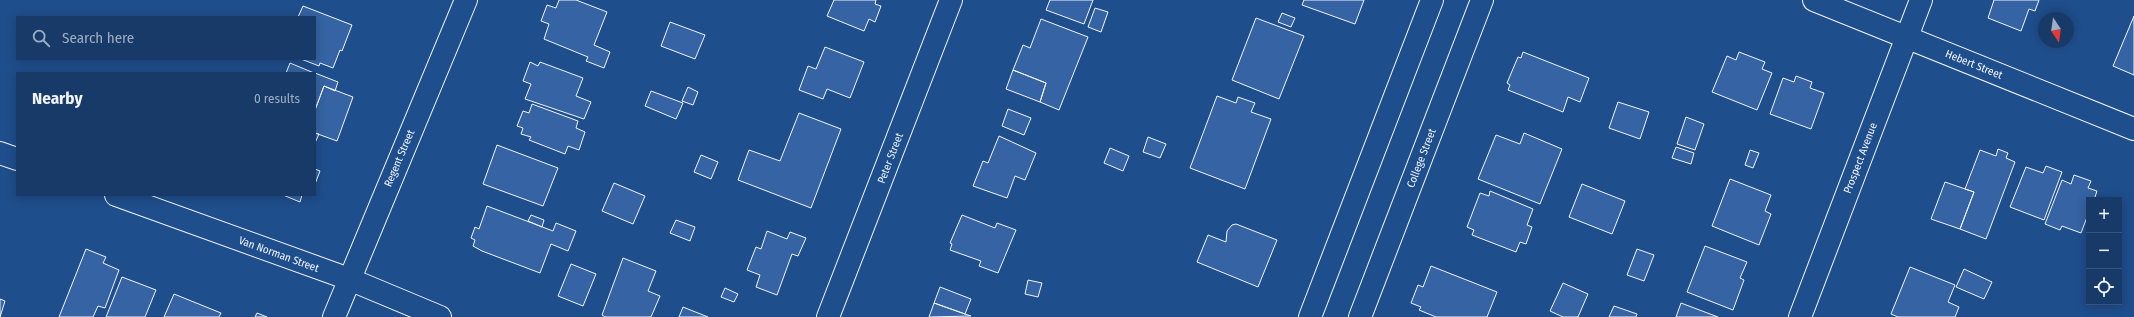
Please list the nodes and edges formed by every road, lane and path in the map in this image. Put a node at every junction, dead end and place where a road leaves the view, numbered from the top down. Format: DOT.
graph roads {
  1 [pos="466,0"];
  2 [pos="951,0"];
  3 [pos="1432,0"];
  4 [pos="1482,0"];
  5 [pos="1814,0"];
  6 [pos="1921,0"];
  7 [pos="1907,37"];
  8 [pos="2134,129"];
  9 [pos="0,153"];
  10 [pos="16,159"];
  11 [pos="119,196"];
  12 [pos="349,279"];
  13 [pos="334,317"];
  14 [pos="440,317"];
  15 [pos="828,317"];
  16 [pos="1310,317"];
  17 [pos="1360,317"];
  18 [pos="1800,317"];
  1 -- 12 [label="street, Regent Street"];
  2 -- 15 [label="street, Peter Street"];
  3 -- 16 [label="street"];
  4 -- 17 [label="street, College Street"];
  5 -- 7 [label="street, Hebert Street"];
  6 -- 7 [label="street, Prospect Avenue"];
  7 -- 8 [label="street, Hebert Street"];
  7 -- 18 [label="street, Prospect Avenue"];
  9 -- 10 [label="street"];
  11 -- 12 [label="street, Van Norman Street"];
  12 -- 13 [label="street, Regent Street"];
  12 -- 14 [label="street, Van Norman Street"];
}
